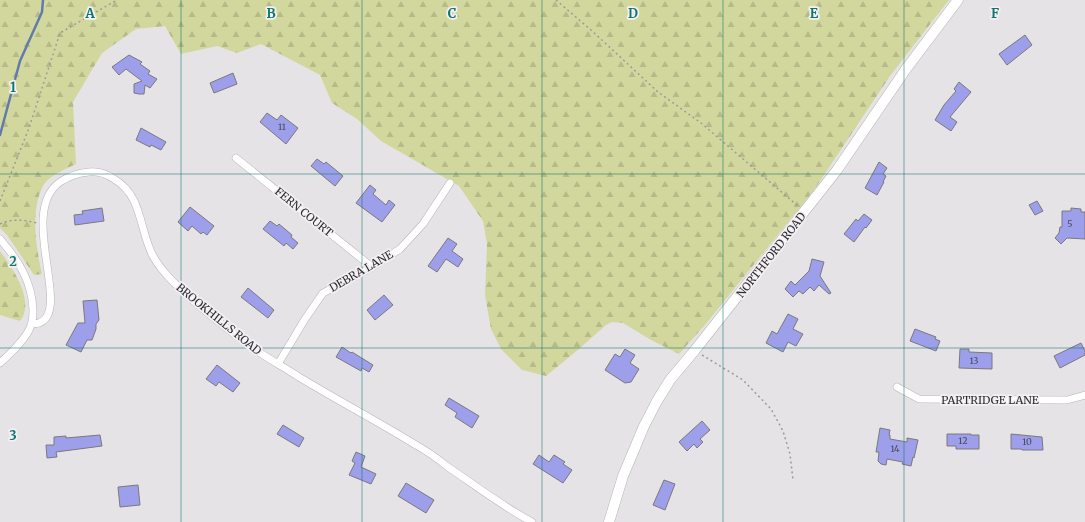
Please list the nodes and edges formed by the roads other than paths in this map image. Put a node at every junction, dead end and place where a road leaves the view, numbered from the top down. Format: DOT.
graph roads {
  1 [pos="958,0"];
  2 [pos="236,158"];
  3 [pos="450,183"];
  4 [pos="0,239"];
  5 [pos="372,267"];
  6 [pos="32,324"];
  7 [pos="0,362"];
  8 [pos="278,364"];
  9 [pos="897,388"];
  10 [pos="1085,395"];
  11 [pos="532,522"];
  12 [pos="609,522"];
  1 -- 12 [label="street, NORTHFORD ROAD"];
  2 -- 5 [label="street, FERN COURT"];
  3 -- 5 [label="street, DEBRA LANE"];
  4 -- 6 [label="street"];
  5 -- 8 [label="street, DEBRA LANE"];
  6 -- 7 [label="street"];
  6 -- 8 [label="street, BROOKHILLS ROAD"];
  8 -- 11 [label="street, BROOKHILLS ROAD"];
  9 -- 10 [label="street, PARTRIDGE LANE"];
}
